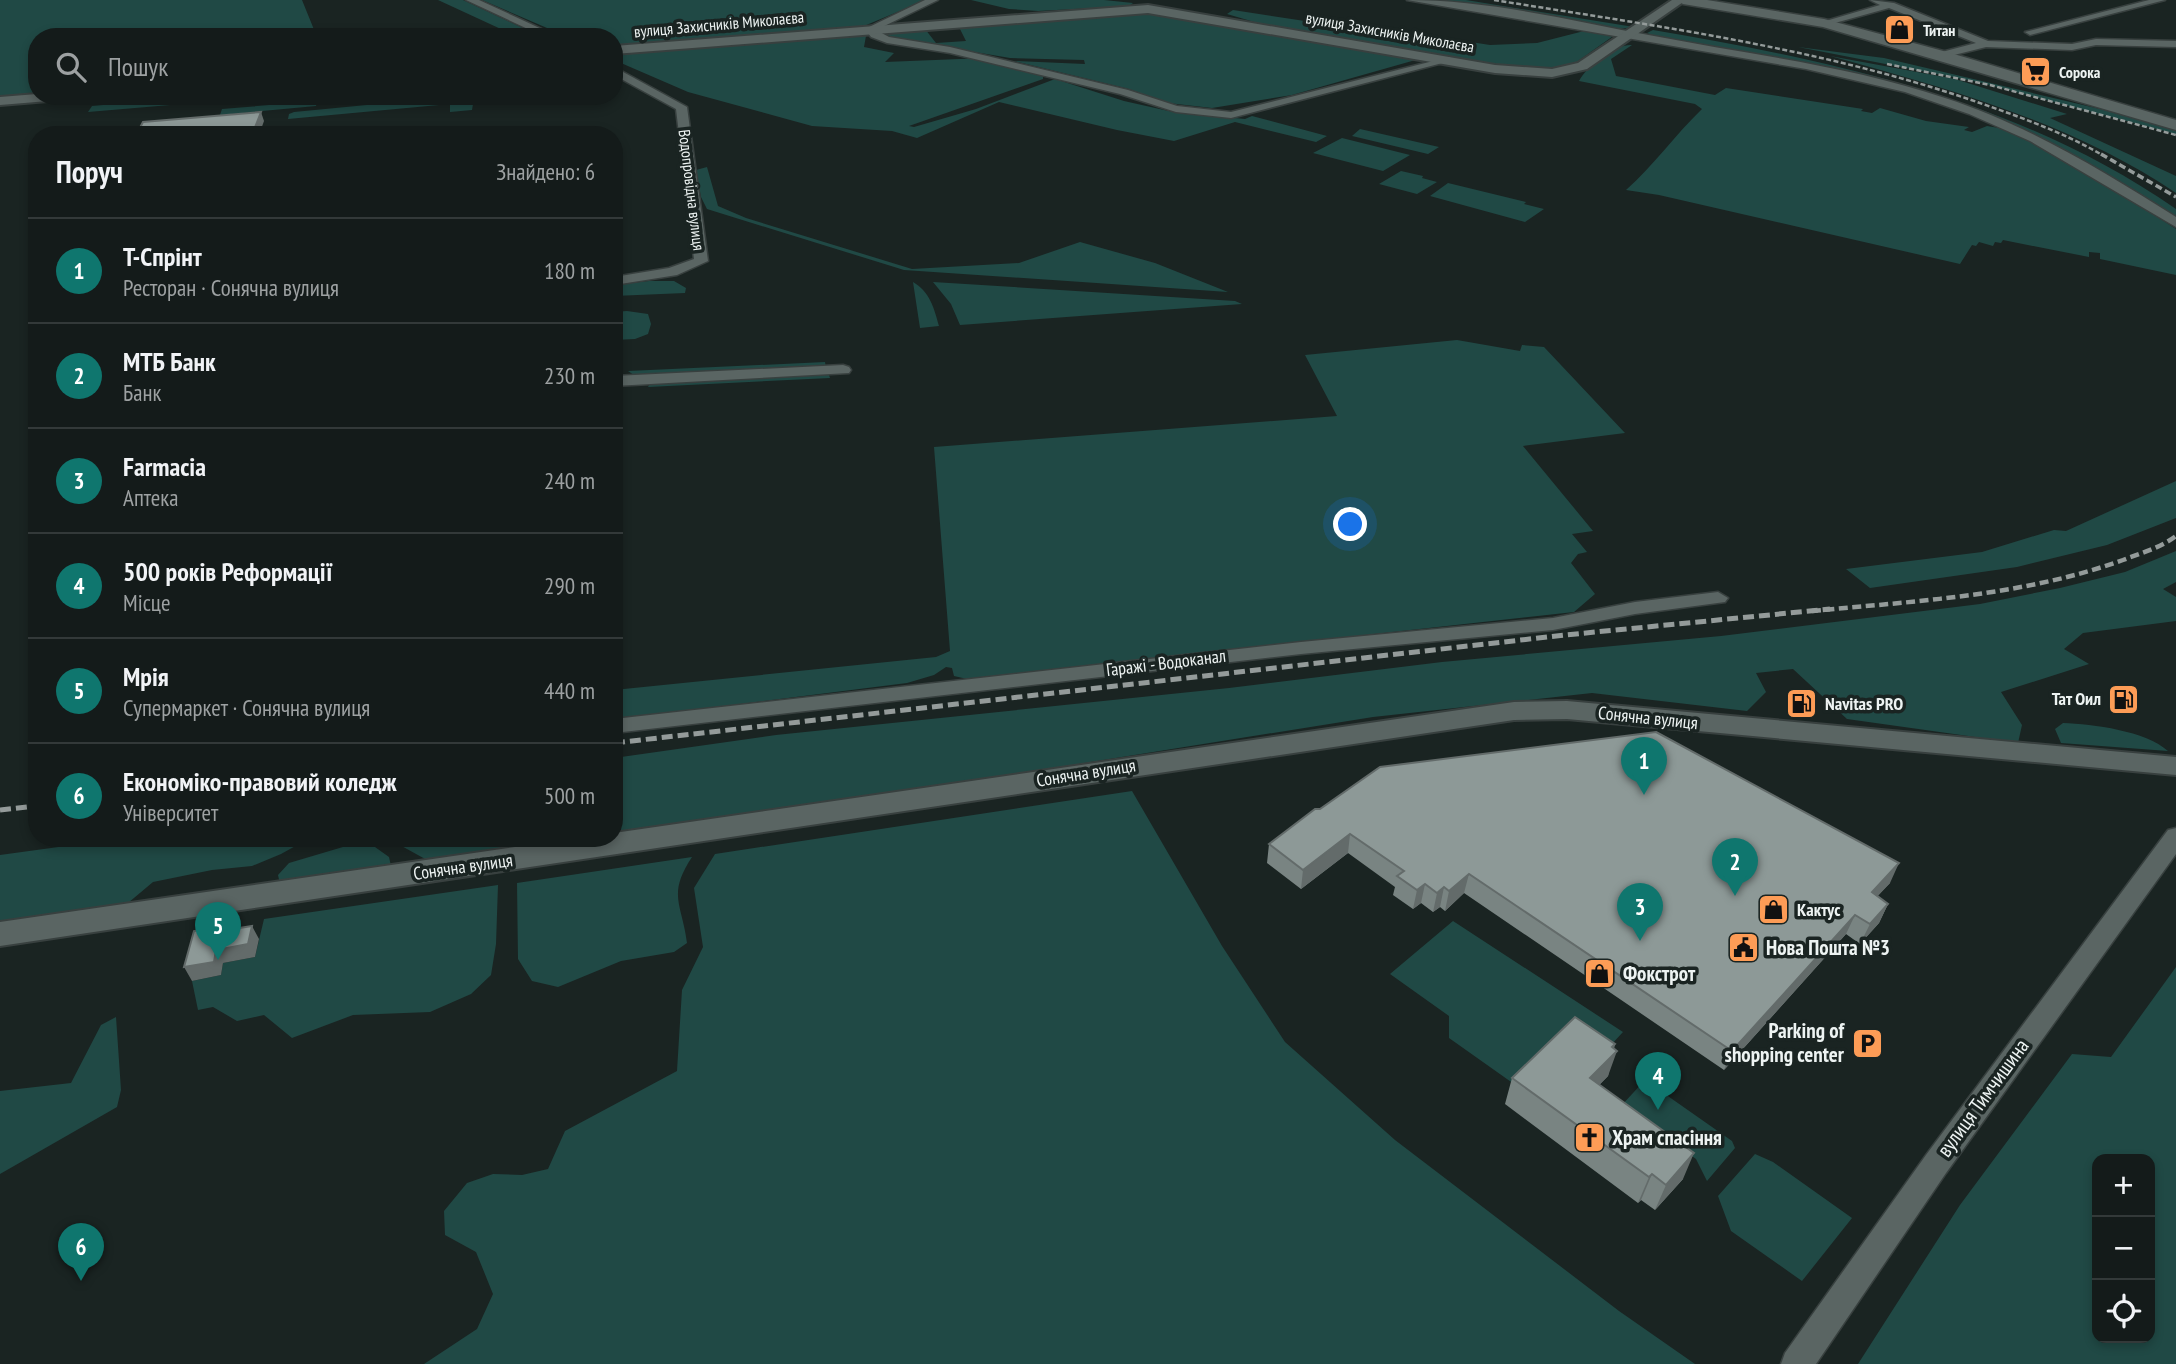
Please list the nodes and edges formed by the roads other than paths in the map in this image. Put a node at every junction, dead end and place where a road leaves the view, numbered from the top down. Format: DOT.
graph roads {
  1 [pos="471,0"];
  2 [pos="933,0"];
  3 [pos="1412,0"];
  4 [pos="1682,0"];
  5 [pos="1875,0"];
  6 [pos="1910,0"];
  7 [pos="2160,0"];
  8 [pos="1890,5"];
  9 [pos="1824,23"];
  10 [pos="534,28"];
  11 [pos="870,29"];
  12 [pos="2029,32"];
  13 [pos="1629,34"];
  14 [pos="1986,44"];
  15 [pos="2176,44"];
  16 [pos="2081,45"];
  17 [pos="623,49"];
  18 [pos="1942,55"];
  19 [pos="2176,55"];
  20 [pos="1449,60"];
  21 [pos="623,76"];
  22 [pos="28,99"];
  23 [pos="0,101"];
  24 [pos="2176,125"];
  25 [pos="2176,223"];
  26 [pos="623,280"];
  27 [pos="843,370"];
  28 [pos="623,381"];
  29 [pos="1718,598"];
  30 [pos="623,725"];
  31 [pos="2176,765"];
  32 [pos="2176,836"];
  33 [pos="623,843"];
  34 [pos="597,847"];
  35 [pos="0,934"];
  36 [pos="1797,1364"];
  1 -- 10 [label="street"];
  2 -- 11 [label="street"];
  3 -- 13 [label="street"];
  4 -- 9 [label="main road"];
  4 -- 13 [label="street, вулиця Захисників Миколаєва"];
  5 -- 8 [label="street"];
  6 -- 8 [label="street"];
  7 -- 12 [label="street"];
  8 -- 9 [label="street"];
  8 -- 14 [label="street"];
  9 -- 18 [label="main road"];
  11 -- 17 [label="street, вулиця Захисників Миколаєва"];
  11 -- 20 [label="street, вулиця Захисників Миколаєва"];
  11 -- 20 [label="street"];
  13 -- 20 [label="street, вулиця Захисників Миколаєва"];
  13 -- 25 [label="street"];
  14 -- 16 [label="street"];
  14 -- 18 [label="street"];
  15 -- 16 [label="street"];
  16 -- 19 [label="street"];
  18 -- 24 [label="main road"];
  21 -- 26 [label="street, Водопровідна вулиця"];
  22 -- 23 [label="street"];
  27 -- 28 [label="street"];
  29 -- 30 [label="street, Гаражі - Водоканал"];
  31 -- 33 [label="street, Сонячна вулиця"];
  32 -- 36 [label="street, вулиця Тимчишина"];
  34 -- 35 [label="street, Сонячна вулиця"];
}
